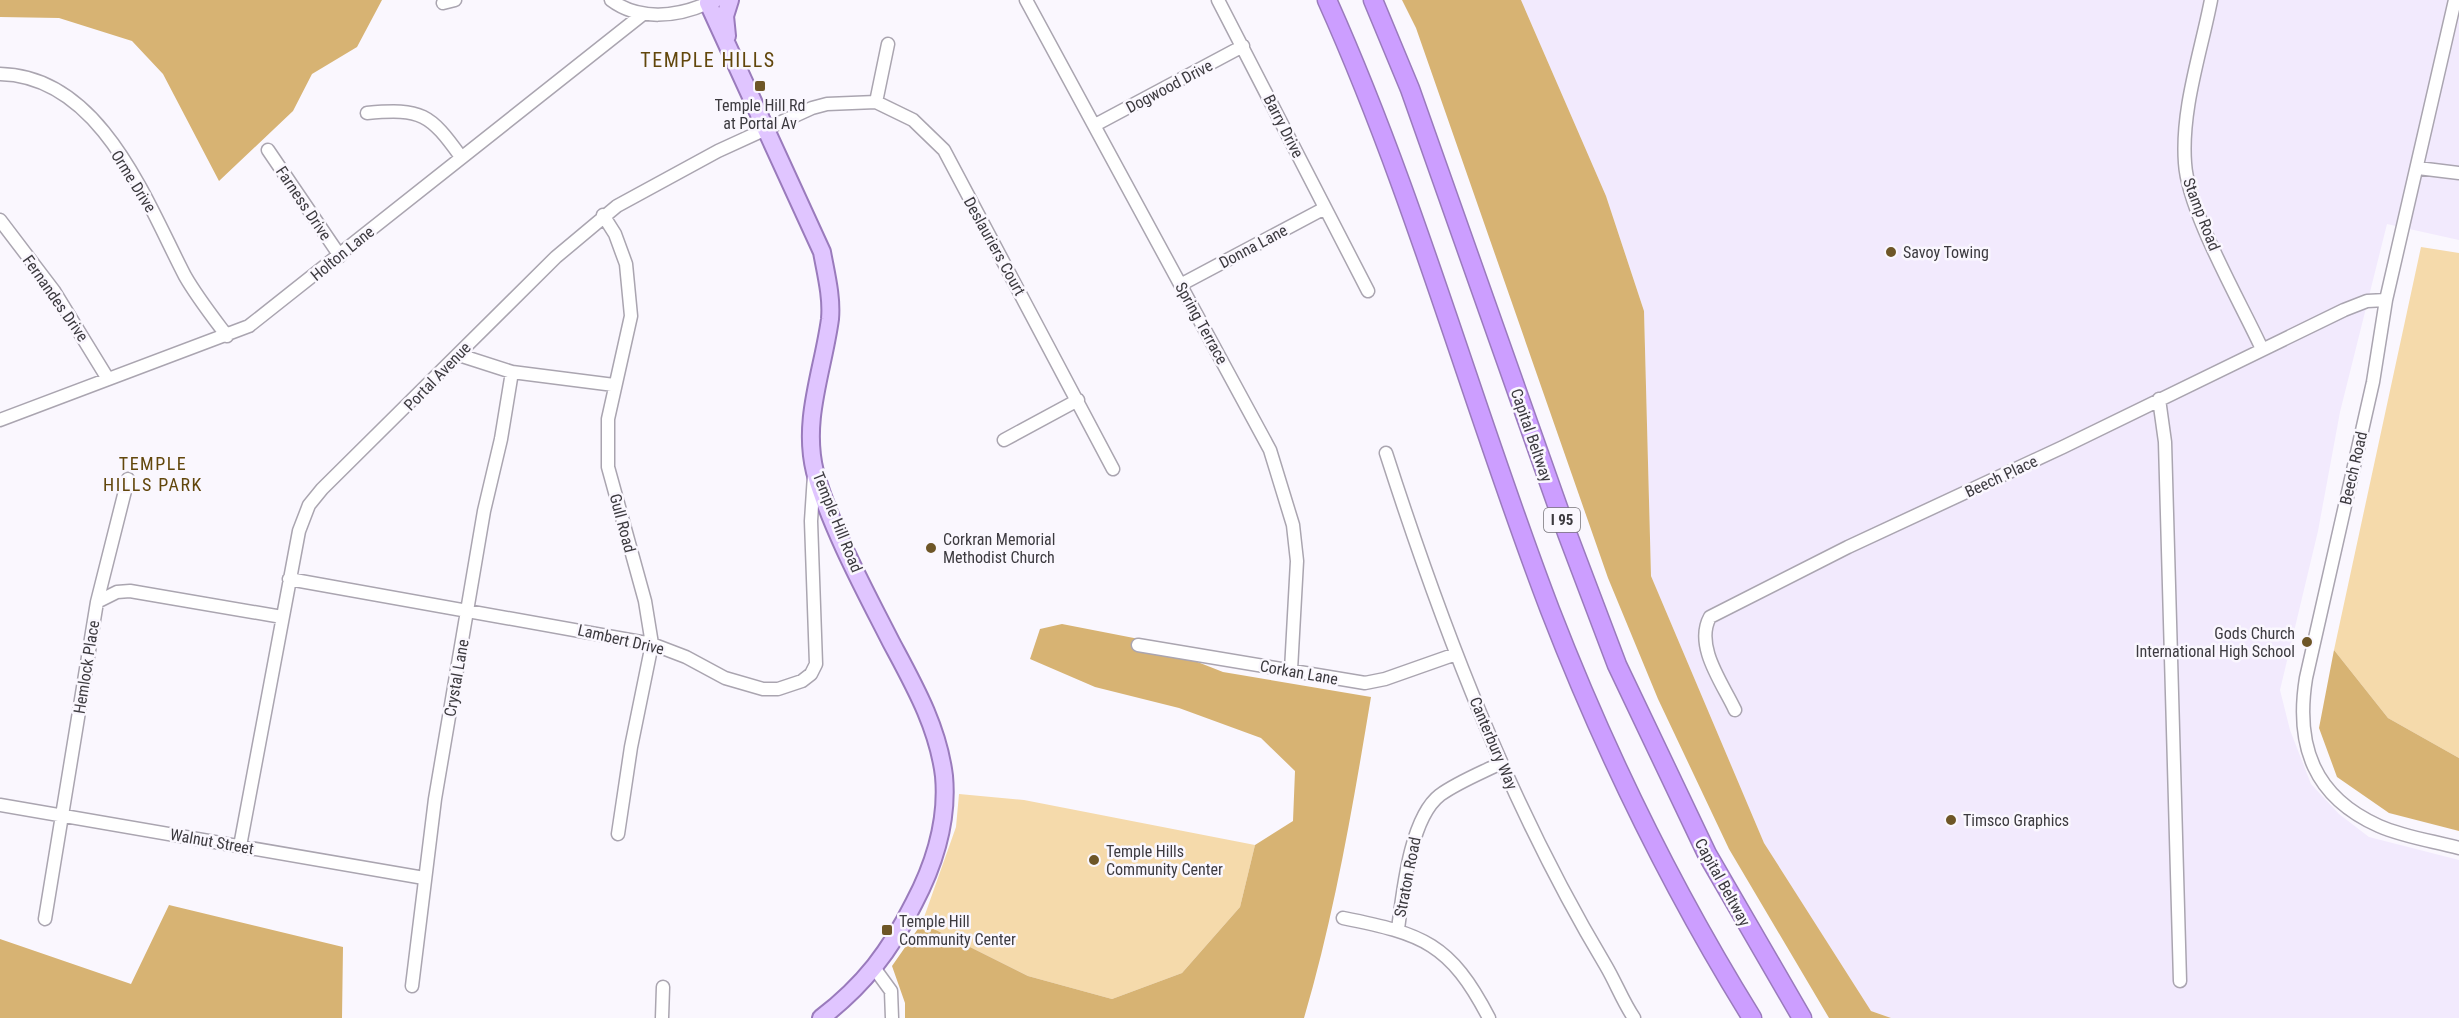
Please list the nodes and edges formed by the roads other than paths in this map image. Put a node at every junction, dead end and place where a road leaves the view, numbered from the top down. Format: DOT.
graph roads {
  1 [pos="611,0"];
  2 [pos="730,0"];
  3 [pos="1026,0"];
  4 [pos="1218,0"];
  5 [pos="1327,0"];
  6 [pos="1373,0"];
  7 [pos="2211,0"];
  8 [pos="2456,0"];
  9 [pos="711,2"];
  10 [pos="643,14"];
  11 [pos="888,44"];
  12 [pos="1243,46"];
  13 [pos="733,57"];
  14 [pos="0,74"];
  15 [pos="876,102"];
  16 [pos="368,113"];
  17 [pos="1095,125"];
  18 [pos="765,129"];
  19 [pos="268,150"];
  20 [pos="461,157"];
  21 [pos="2418,168"];
  22 [pos="2459,173"];
  23 [pos="1325,208"];
  24 [pos="603,215"];
  25 [pos="0,220"];
  26 [pos="340,256"];
  27 [pos="1182,284"];
  28 [pos="1368,291"];
  29 [pos="2386,300"];
  30 [pos="227,336"];
  31 [pos="2262,349"];
  32 [pos="459,355"];
  33 [pos="512,372"];
  34 [pos="108,378"];
  35 [pos="614,385"];
  36 [pos="2159,399"];
  37 [pos="1078,400"];
  38 [pos="0,420"];
  39 [pos="1004,440"];
  40 [pos="1386,453"];
  41 [pos="1113,469"];
  42 [pos="815,471"];
  43 [pos="128,479"];
  44 [pos="289,579"];
  45 [pos="97,603"];
  46 [pos="469,610"];
  47 [pos="282,617"];
  48 [pos="652,644"];
  49 [pos="1138,645"];
  50 [pos="1456,654"];
  51 [pos="1291,670"];
  52 [pos="1735,710"];
  53 [pos="1501,763"];
  54 [pos="0,805"];
  55 [pos="62,814"];
  56 [pos="618,834"];
  57 [pos="240,846"];
  58 [pos="2459,849"];
  59 [pos="424,878"];
  60 [pos="1343,918"];
  61 [pos="45,919"];
  62 [pos="1398,929"];
  63 [pos="875,969"];
  64 [pos="2180,981"];
  65 [pos="412,986"];
  66 [pos="663,987"];
  67 [pos="662,1018"];
  68 [pos="821,1018"];
  69 [pos="892,1018"];
  70 [pos="1489,1018"];
  71 [pos="1634,1018"];
  72 [pos="1752,1018"];
  73 [pos="1802,1018"];
  1 -- 10 [label="street"];
  2 -- 13 [label="main road"];
  3 -- 17 [label="street, Spring Terrace"];
  4 -- 12 [label="street, Barry Drive"];
  5 -- 72 [label="highway, I 95"];
  6 -- 73 [label="highway, Capital Beltway / I 95"];
  7 -- 31 [label="street, Stamp Road"];
  8 -- 21 [label="street, Beech Road"];
  9 -- 10 [label="street"];
  9 -- 13 [label="main road, Temple Hill Road"];
  10 -- 20 [label="street, Holton Lane"];
  11 -- 15 [label="street"];
  12 -- 17 [label="street, Dogwood Drive"];
  12 -- 23 [label="street, Barry Drive"];
  13 -- 18 [label="main road, Temple Hill Road"];
  14 -- 30 [label="street, Orme Drive"];
  15 -- 18 [label="street, Portal Avenue"];
  15 -- 37 [label="street, Deslauriers Court"];
  16 -- 20 [label="street"];
  17 -- 27 [label="street, Spring Terrace"];
  18 -- 24 [label="street, Portal Avenue"];
  18 -- 42 [label="main road, Temple Hill Road"];
  19 -- 26 [label="street, Farness Drive"];
  20 -- 26 [label="street, Holton Lane"];
  21 -- 22 [label="street"];
  21 -- 29 [label="street, Beech Road"];
  23 -- 27 [label="street, Donna Lane"];
  23 -- 28 [label="street, Barry Drive"];
  24 -- 32 [label="street, Portal Avenue"];
  24 -- 35 [label="street, Gull Road"];
  25 -- 34 [label="street, Fernandes Drive"];
  26 -- 30 [label="street, Holton Lane"];
  27 -- 51 [label="street, Spring Terrace"];
  29 -- 31 [label="street, Beech Place"];
  29 -- 58 [label="street, Beech Road"];
  30 -- 34 [label="street, Holton Lane"];
  31 -- 36 [label="street, Beech Place"];
  32 -- 33 [label="street"];
  32 -- 44 [label="street, Portal Avenue"];
  33 -- 35 [label="street"];
  33 -- 46 [label="street, Crystal Lane"];
  34 -- 38 [label="street, Holton Lane"];
  35 -- 48 [label="street, Gull Road"];
  36 -- 52 [label="street, Beech Place"];
  36 -- 64 [label="street"];
  37 -- 39 [label="street"];
  37 -- 41 [label="street, Deslauriers Court"];
  40 -- 50 [label="street, Canterbury Way"];
  42 -- 48 [label="street, Lambert Drive"];
  42 -- 63 [label="main road, Temple Hill Road"];
  43 -- 45 [label="street, Hemlock Place"];
  44 -- 46 [label="street, Lambert Drive"];
  44 -- 47 [label="street, Portal Avenue"];
  45 -- 47 [label="street"];
  45 -- 55 [label="street, Hemlock Place"];
  46 -- 48 [label="street, Lambert Drive"];
  46 -- 59 [label="street, Crystal Lane"];
  47 -- 57 [label="street, Portal Avenue"];
  48 -- 56 [label="street, Gull Road"];
  49 -- 51 [label="street, Corkan Lane"];
  50 -- 51 [label="street, Corkan Lane"];
  50 -- 53 [label="street, Canterbury Way"];
  53 -- 62 [label="street, Straton Road"];
  53 -- 71 [label="street, Canterbury Way"];
  54 -- 55 [label="street, Walnut Street"];
  55 -- 57 [label="street, Walnut Street"];
  55 -- 61 [label="street, Hemlock Place"];
  57 -- 59 [label="street, Walnut Street"];
  59 -- 65 [label="street, Crystal Lane"];
  60 -- 62 [label="street"];
  62 -- 70 [label="street"];
  63 -- 68 [label="main road, Temple Hill Road"];
  63 -- 69 [label="street"];
  66 -- 67 [label="street"];
}
